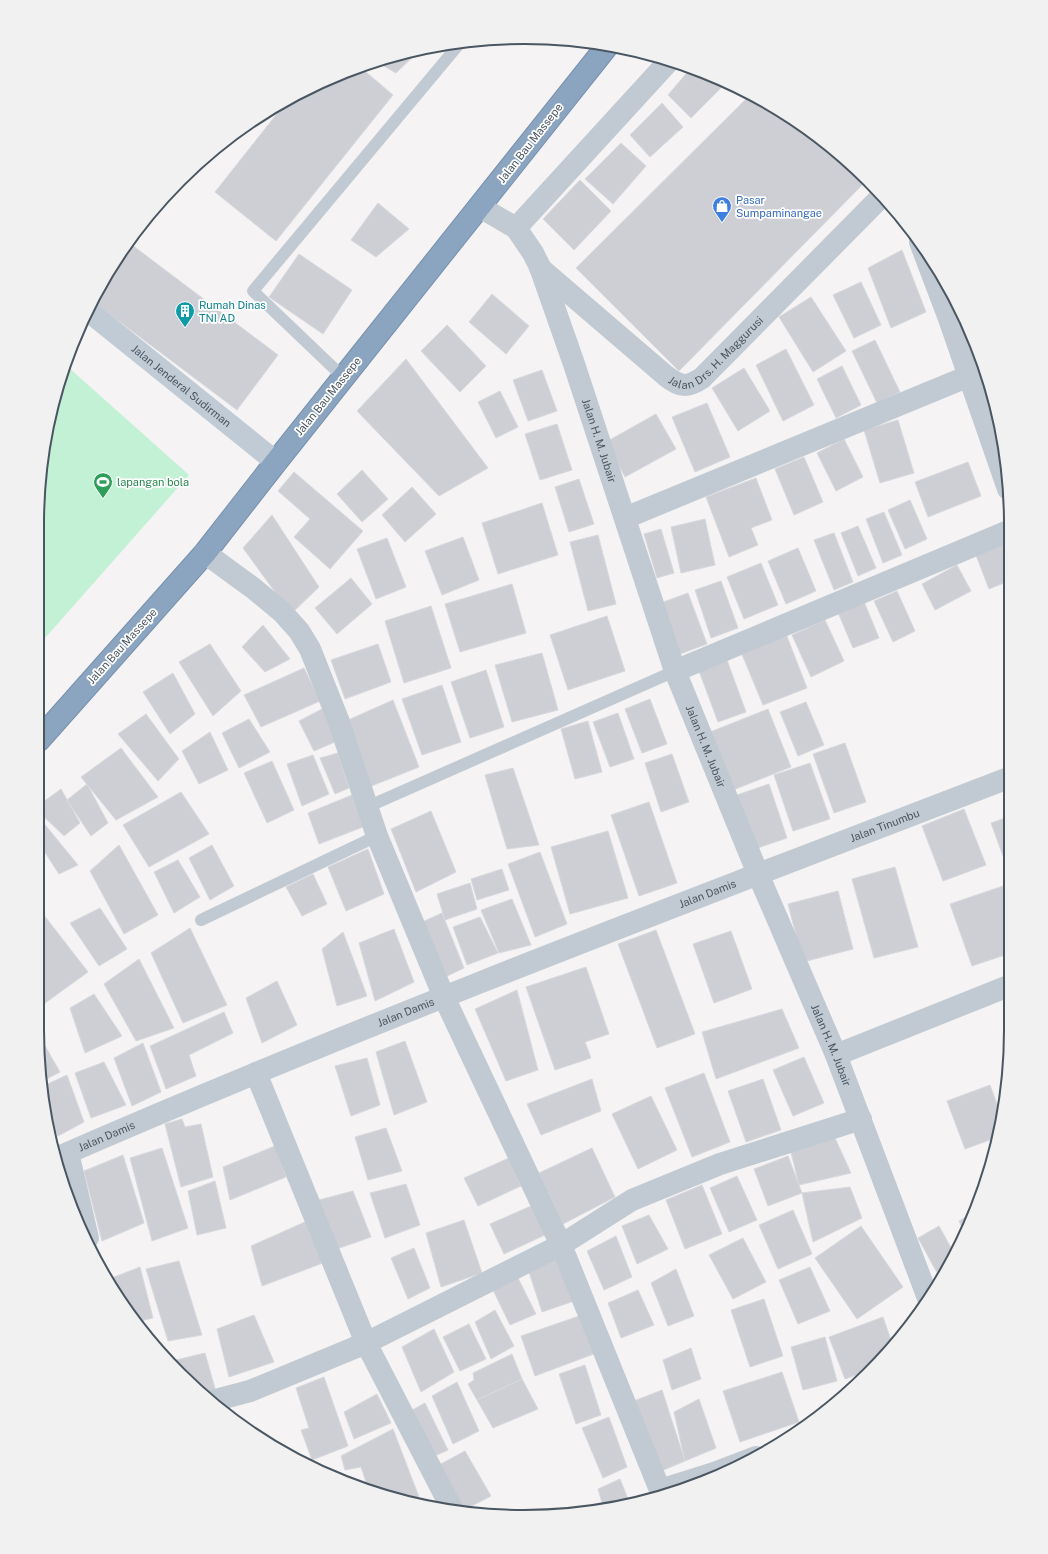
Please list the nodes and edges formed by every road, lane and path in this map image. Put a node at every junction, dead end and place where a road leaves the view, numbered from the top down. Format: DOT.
graph roads {
  1 [pos="455,49"];
  2 [pos="602,50"];
  3 [pos="665,65"];
  4 [pos="878,200"];
  5 [pos="480,207"];
  6 [pos="516,228"];
  7 [pos="929,266"];
  8 [pos="540,267"];
  9 [pos="93,315"];
  10 [pos="969,376"];
  11 [pos="344,377"];
  12 [pos="276,462"];
  13 [pos="1001,468"];
  14 [pos="625,518"];
  15 [pos="1004,533"];
  16 [pos="205,553"];
  17 [pos="675,671"];
  18 [pos="44,734"];
  19 [pos="1004,780"];
  20 [pos="367,807"];
  21 [pos="376,836"];
  22 [pos="758,874"];
  23 [pos="201,920"];
  24 [pos="1004,989"];
  25 [pos="444,997"];
  26 [pos="836,1055"];
  27 [pos="256,1073"];
  28 [pos="861,1119"];
  29 [pos="62,1156"];
  30 [pos="78,1207"];
  31 [pos="561,1245"];
  32 [pos="926,1292"];
  33 [pos="366,1343"];
  34 [pos="218,1399"];
  35 [pos="660,1490"];
  36 [pos="449,1504"];
  1 -- 11 [label="lane"];
  2 -- 5 [label="highway, Jalan Bau Massepe"];
  3 -- 6 [label="street"];
  4 -- 8 [label="street, Jalan Drs. H. Maggurusi"];
  5 -- 6 [label="street, Jalan H. M. Jubair"];
  5 -- 11 [label="highway, Jalan Bau Massepe"];
  6 -- 8 [label="street, Jalan H. M. Jubair"];
  7 -- 10 [label="street"];
  8 -- 14 [label="street, Jalan H. M. Jubair"];
  9 -- 12 [label="main road, Jalan Jenderal Sudirman"];
  10 -- 13 [label="street"];
  10 -- 14 [label="street"];
  11 -- 12 [label="highway, Jalan Bau Massepe"];
  12 -- 16 [label="highway, Jalan Bau Massepe"];
  14 -- 17 [label="street, Jalan H. M. Jubair"];
  15 -- 17 [label="street"];
  16 -- 18 [label="highway, Jalan Bau Massepe"];
  16 -- 20 [label="street"];
  17 -- 20 [label="lane"];
  17 -- 22 [label="street, Jalan H. M. Jubair"];
  19 -- 22 [label="street, Jalan Tinumbu"];
  20 -- 21 [label="street"];
  21 -- 23 [label="lane"];
  21 -- 25 [label="street"];
  22 -- 25 [label="street, Jalan Damis"];
  22 -- 26 [label="street, Jalan H. M. Jubair"];
  24 -- 26 [label="street"];
  25 -- 27 [label="street, Jalan Damis"];
  25 -- 31 [label="street"];
  26 -- 28 [label="street, Jalan H. M. Jubair"];
  27 -- 29 [label="street, Jalan Damis"];
  27 -- 33 [label="street"];
  28 -- 31 [label="street"];
  28 -- 32 [label="street, Jalan H. M. Jubair"];
  29 -- 30 [label="street"];
  31 -- 33 [label="street"];
  31 -- 35 [label="street"];
  33 -- 34 [label="street"];
  33 -- 36 [label="street"];
}
